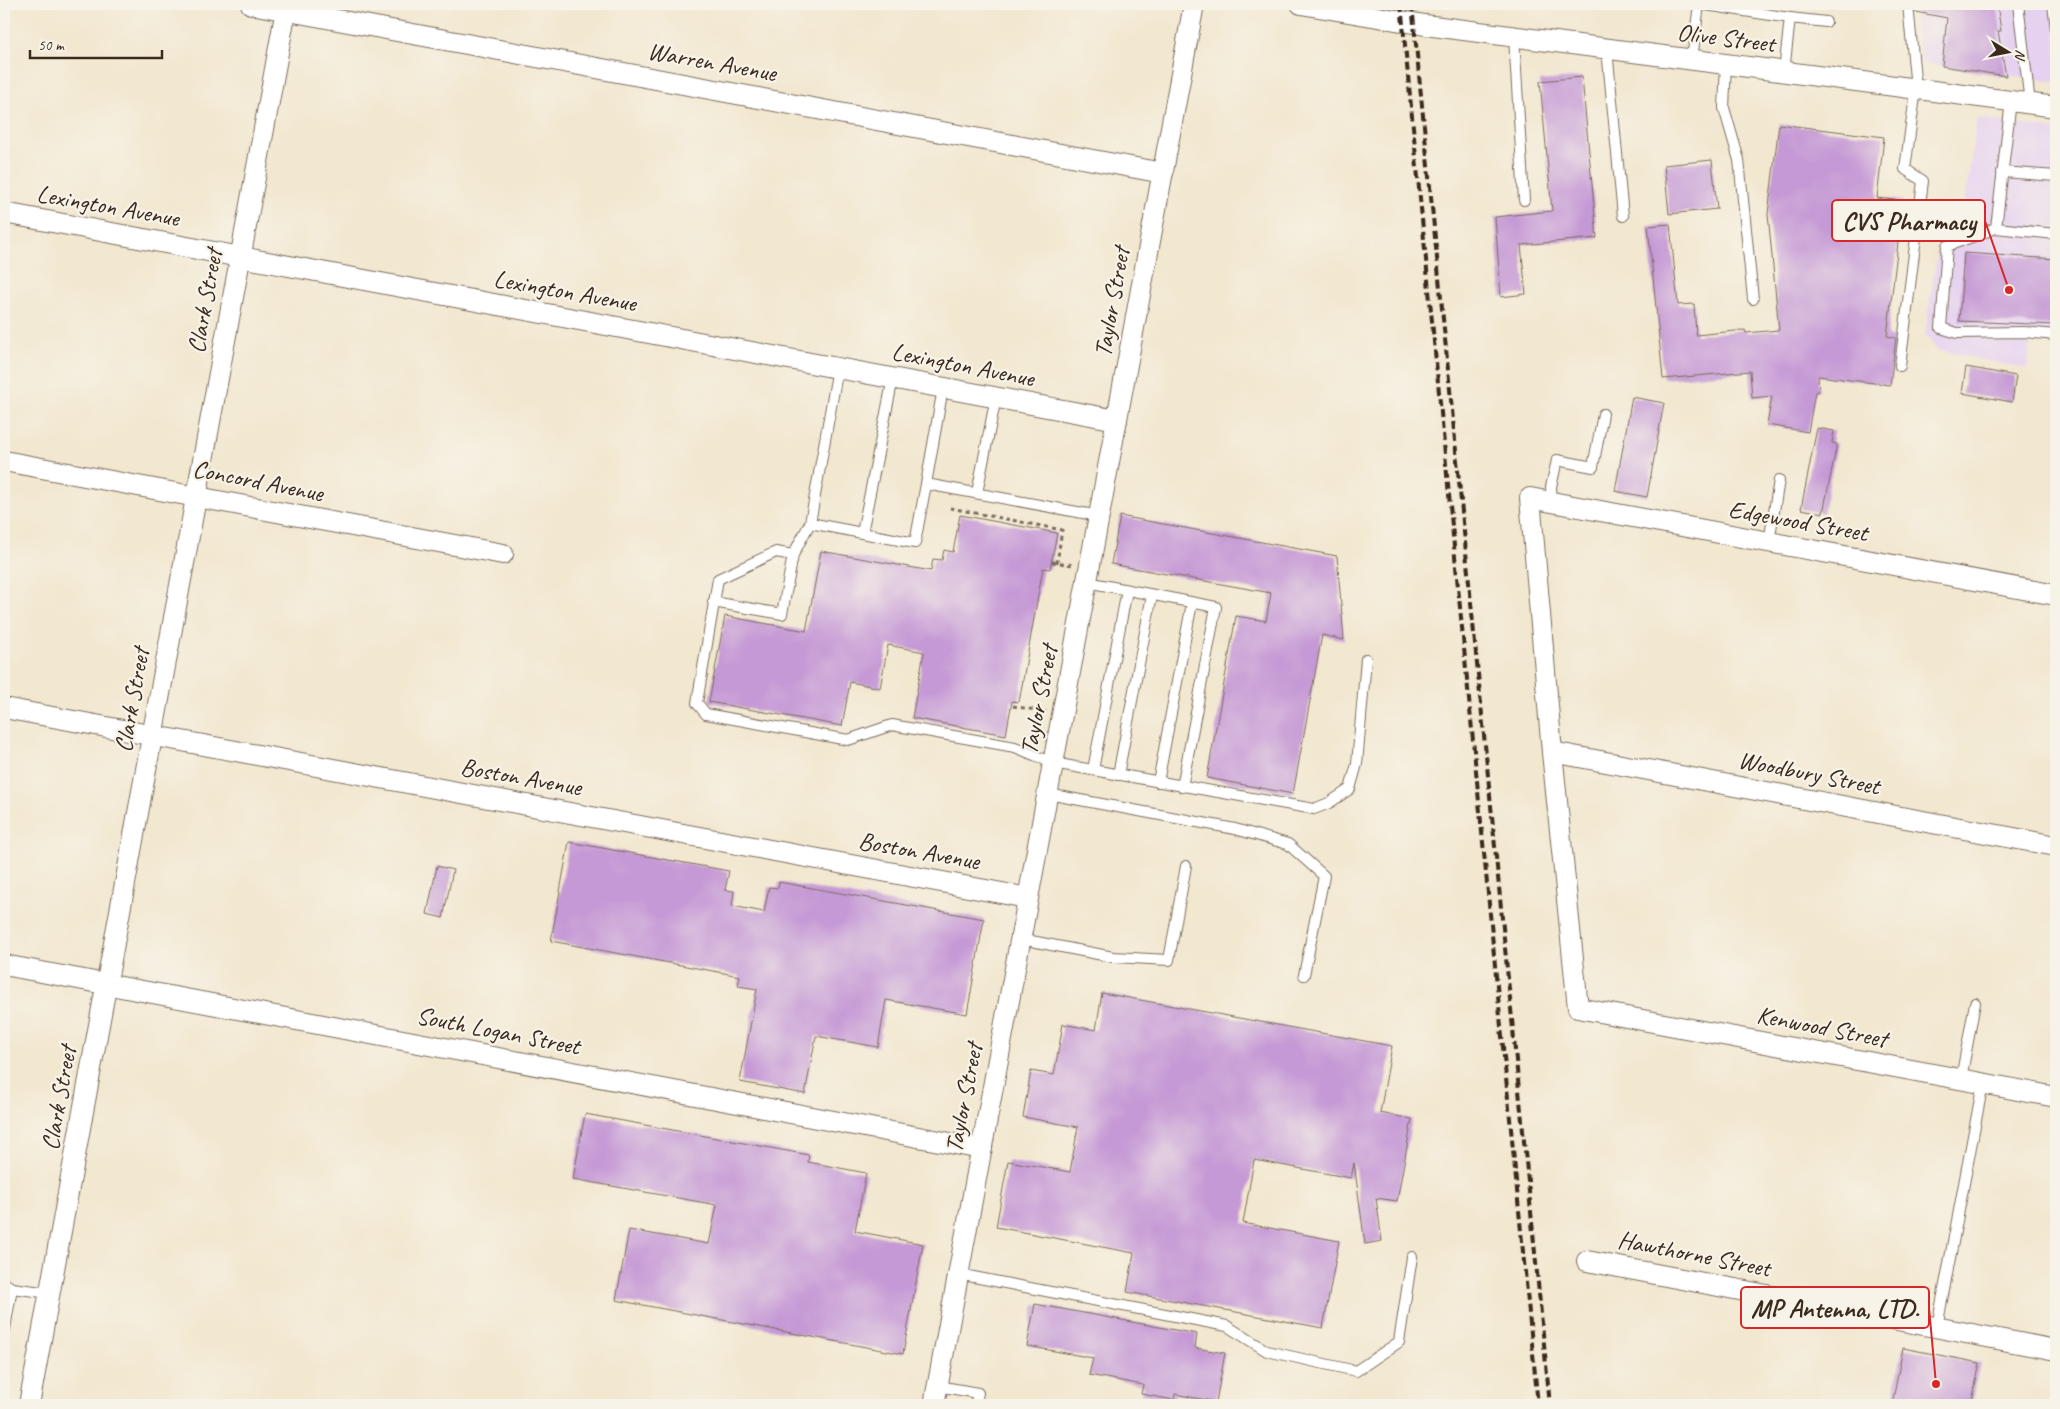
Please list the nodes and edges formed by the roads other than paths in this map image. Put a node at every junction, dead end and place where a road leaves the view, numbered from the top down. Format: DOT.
graph roads {
  1 [pos="251,4"];
  2 [pos="1194,4"];
  3 [pos="1301,4"];
  4 [pos="1699,4"];
  5 [pos="1908,4"];
  6 [pos="2018,4"];
  7 [pos="2053,4"];
  8 [pos="287,7"];
  9 [pos="1790,18"];
  10 [pos="1826,22"];
  11 [pos="2056,29"];
  12 [pos="1514,37"];
  13 [pos="1607,49"];
  14 [pos="1692,60"];
  15 [pos="1726,64"];
  16 [pos="1784,72"];
  17 [pos="1916,89"];
  18 [pos="2021,102"];
  19 [pos="2056,107"];
  20 [pos="2002,172"];
  21 [pos="1163,173"];
  22 [pos="2056,176"];
  23 [pos="1524,200"];
  24 [pos="4,213"];
  25 [pos="1624,216"];
  26 [pos="1996,228"];
  27 [pos="2056,234"];
  28 [pos="240,257"];
  29 [pos="1753,299"];
  30 [pos="2056,334"];
  31 [pos="1900,366"];
  32 [pos="838,368"];
  33 [pos="893,378"];
  34 [pos="943,388"];
  35 [pos="996,397"];
  36 [pos="1603,414"];
  37 [pos="1117,420"];
  38 [pos="4,461"];
  39 [pos="1779,480"];
  40 [pos="926,484"];
  41 [pos="977,493"];
  42 [pos="196,496"];
  43 [pos="1552,502"];
  44 [pos="1099,516"];
  45 [pos="810,523"];
  46 [pos="862,533"];
  47 [pos="1768,542"];
  48 [pos="503,554"];
  49 [pos="793,555"];
  50 [pos="1087,582"];
  51 [pos="1127,590"];
  52 [pos="1152,595"];
  53 [pos="2056,595"];
  54 [pos="713,602"];
  55 [pos="1192,602"];
  56 [pos="1366,659"];
  57 [pos="4,708"];
  58 [pos="152,736"];
  59 [pos="1552,752"];
  60 [pos="1054,763"];
  61 [pos="1093,770"];
  62 [pos="1118,775"];
  63 [pos="1158,782"];
  64 [pos="1182,786"];
  65 [pos="1048,794"];
  66 [pos="2056,846"];
  67 [pos="1186,866"];
  68 [pos="1028,898"];
  69 [pos="1021,939"];
  70 [pos="4,965"];
  71 [pos="1304,974"];
  72 [pos="106,984"];
  73 [pos="1975,1003"];
  74 [pos="1961,1079"];
  75 [pos="1983,1083"];
  76 [pos="2056,1097"];
  77 [pos="982,1149"];
  78 [pos="1412,1257"];
  79 [pos="1587,1261"];
  80 [pos="958,1274"];
  81 [pos="8,1286"];
  82 [pos="50,1294"];
  83 [pos="1937,1327"];
  84 [pos="4,1334"];
  85 [pos="2056,1350"];
  86 [pos="936,1396"];
  87 [pos="29,1405"];
  88 [pos="976,1405"];
  1 -- 8 [label="street, Warren Avenue"];
  2 -- 21 [label="street, Taylor Street"];
  3 -- 12 [label="street, Olive Street"];
  4 -- 9 [label="lane"];
  4 -- 14 [label="lane"];
  5 -- 17 [label="lane"];
  6 -- 18 [label="lane"];
  7 -- 11 [label="lane"];
  8 -- 21 [label="street, Warren Avenue"];
  8 -- 28 [label="street, Clark Street"];
  9 -- 10 [label="lane"];
  9 -- 16 [label="lane"];
  12 -- 13 [label="street, Olive Street"];
  12 -- 23 [label="lane"];
  13 -- 14 [label="street, Olive Street"];
  13 -- 25 [label="lane"];
  14 -- 15 [label="street, Olive Street"];
  15 -- 16 [label="street, Olive Street"];
  15 -- 29 [label="lane"];
  16 -- 17 [label="street, Olive Street"];
  17 -- 18 [label="street, Olive Street"];
  17 -- 31 [label="lane"];
  18 -- 19 [label="street, Olive Street"];
  18 -- 20 [label="lane"];
  20 -- 22 [label="lane"];
  20 -- 26 [label="lane"];
  21 -- 37 [label="street, Taylor Street"];
  24 -- 28 [label="street, Lexington Avenue"];
  26 -- 27 [label="lane"];
  26 -- 30 [label="lane"];
  28 -- 32 [label="street, Lexington Avenue"];
  28 -- 42 [label="street, Clark Street"];
  32 -- 33 [label="street, Lexington Avenue"];
  32 -- 45 [label="lane"];
  33 -- 34 [label="street, Lexington Avenue"];
  33 -- 46 [label="lane"];
  34 -- 35 [label="street, Lexington Avenue"];
  34 -- 40 [label="lane"];
  35 -- 37 [label="street, Lexington Avenue"];
  35 -- 41 [label="lane"];
  36 -- 43 [label="lane"];
  37 -- 44 [label="street, Taylor Street"];
  38 -- 42 [label="street, Concord Avenue"];
  39 -- 47 [label="lane"];
  40 -- 41 [label="lane"];
  40 -- 46 [label="lane"];
  41 -- 44 [label="lane"];
  42 -- 48 [label="street, Concord Avenue"];
  42 -- 58 [label="street, Clark Street"];
  43 -- 47 [label="street, Edgewood Street"];
  43 -- 59 [label="street, Edgewood Street"];
  44 -- 50 [label="street, Taylor Street"];
  45 -- 46 [label="lane"];
  45 -- 49 [label="lane"];
  47 -- 53 [label="street, Edgewood Street"];
  49 -- 54 [label="lane"];
  49 -- 54 [label="lane"];
  50 -- 51 [label="lane"];
  50 -- 60 [label="street, Taylor Street"];
  51 -- 52 [label="lane"];
  51 -- 61 [label="lane"];
  52 -- 55 [label="lane"];
  52 -- 62 [label="lane"];
  54 -- 60 [label="lane"];
  55 -- 63 [label="lane"];
  55 -- 64 [label="lane"];
  56 -- 64 [label="lane"];
  57 -- 58 [label="street, Boston Avenue"];
  58 -- 68 [label="street, Boston Avenue"];
  58 -- 72 [label="street, Clark Street"];
  59 -- 66 [label="street, Woodbury Street"];
  59 -- 74 [label="street, Kenwood Street"];
  60 -- 61 [label="lane"];
  60 -- 65 [label="street, Taylor Street"];
  61 -- 62 [label="lane"];
  62 -- 63 [label="lane"];
  63 -- 64 [label="lane"];
  65 -- 68 [label="street, Taylor Street"];
  65 -- 71 [label="lane"];
  67 -- 69 [label="lane"];
  68 -- 69 [label="street, Taylor Street"];
  69 -- 77 [label="street, Taylor Street"];
  70 -- 72 [label="street, South Logan Street"];
  72 -- 77 [label="street, South Logan Street"];
  72 -- 82 [label="street, Clark Street"];
  73 -- 74 [label="lane"];
  74 -- 75 [label="street, Kenwood Street"];
  75 -- 76 [label="street, Kenwood Street"];
  75 -- 83 [label="lane"];
  77 -- 80 [label="street, Taylor Street"];
  78 -- 80 [label="lane"];
  79 -- 83 [label="street, Hawthorne Street"];
  80 -- 86 [label="street, Taylor Street"];
  81 -- 82 [label="lane"];
  81 -- 84 [label="lane"];
  82 -- 87 [label="street, Clark Street"];
  83 -- 85 [label="street, Hawthorne Street"];
  86 -- 88 [label="lane"];
}
